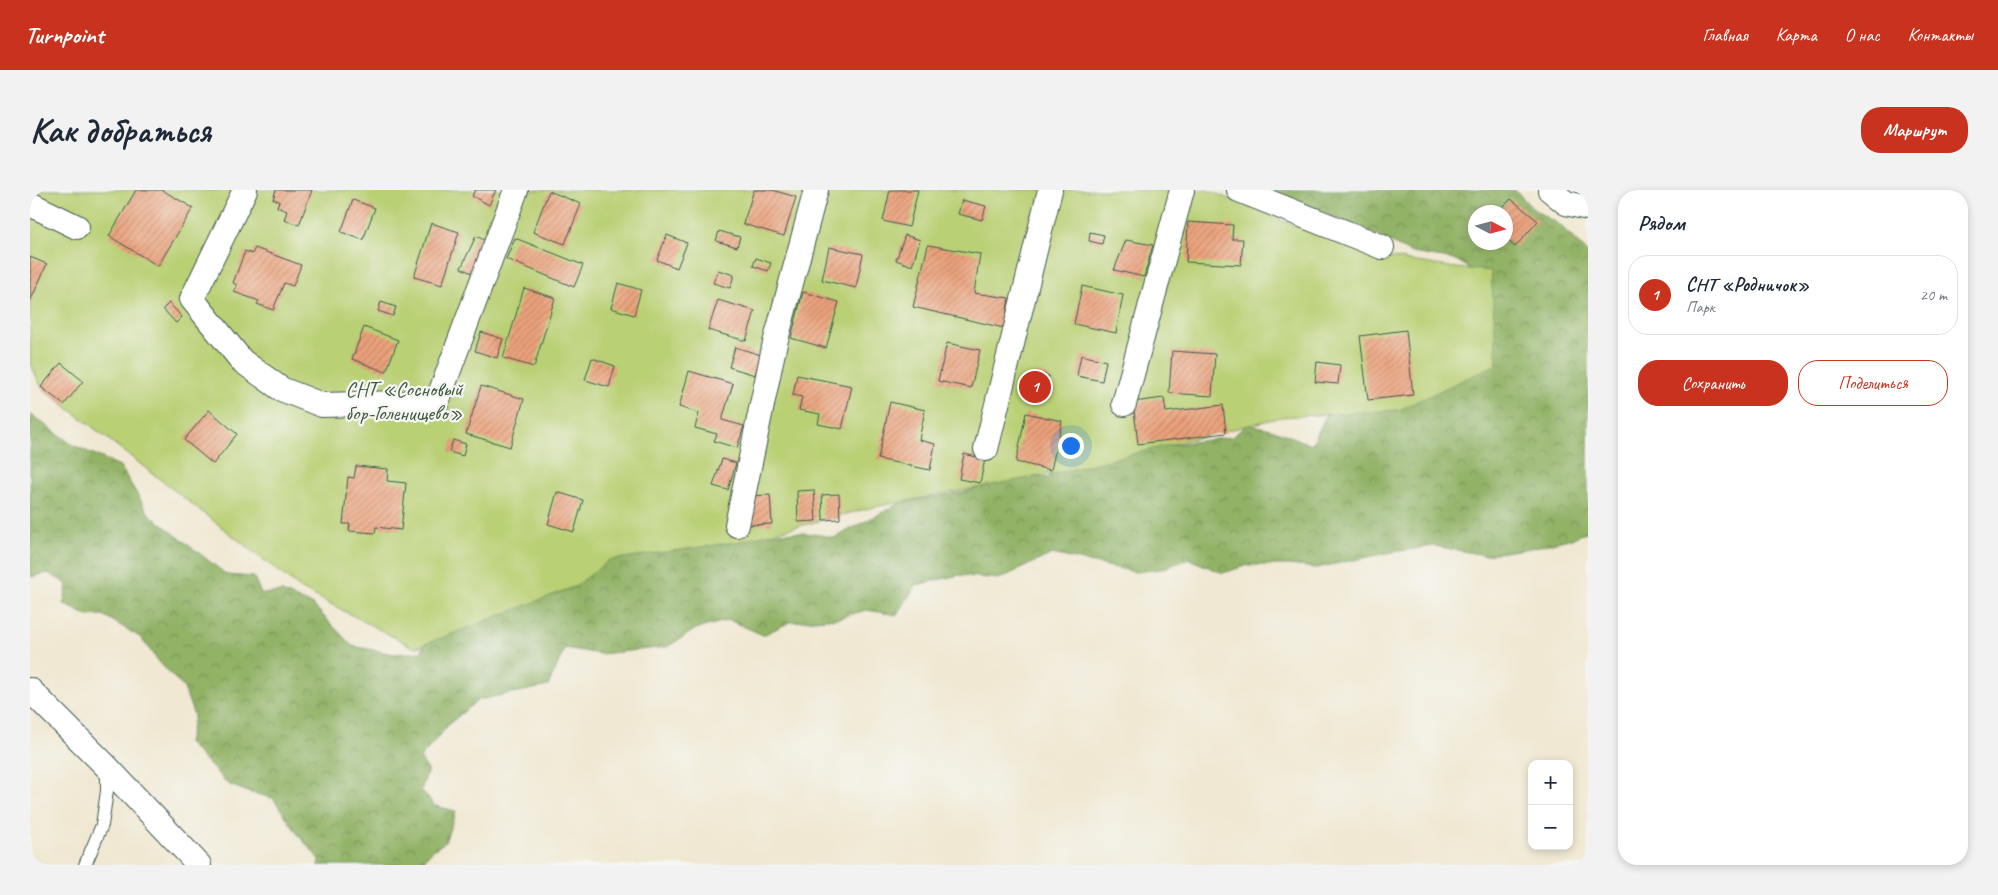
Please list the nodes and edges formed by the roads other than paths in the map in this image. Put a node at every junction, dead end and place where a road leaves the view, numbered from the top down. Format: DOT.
graph roads {
  1 [pos="245,190"];
  2 [pos="516,190"];
  3 [pos="816,190"];
  4 [pos="1050,190"];
  5 [pos="1182,190"];
  6 [pos="1239,190"];
  7 [pos="1550,190"];
  8 [pos="30,204"];
  9 [pos="1588,208"];
  10 [pos="76,227"];
  11 [pos="1382,247"];
  12 [pos="1124,404"];
  13 [pos="986,449"];
  14 [pos="737,525"];
  15 [pos="30,690"];
  16 [pos="107,767"];
  17 [pos="85,865"];
  18 [pos="199,865"];
  1 -- 2 [label="street"];
  3 -- 14 [label="street"];
  4 -- 13 [label="street"];
  5 -- 12 [label="street"];
  6 -- 11 [label="street"];
  7 -- 9 [label="street"];
  8 -- 10 [label="street"];
  15 -- 16 [label="street"];
  16 -- 17 [label="lane"];
  16 -- 18 [label="street"];
}
